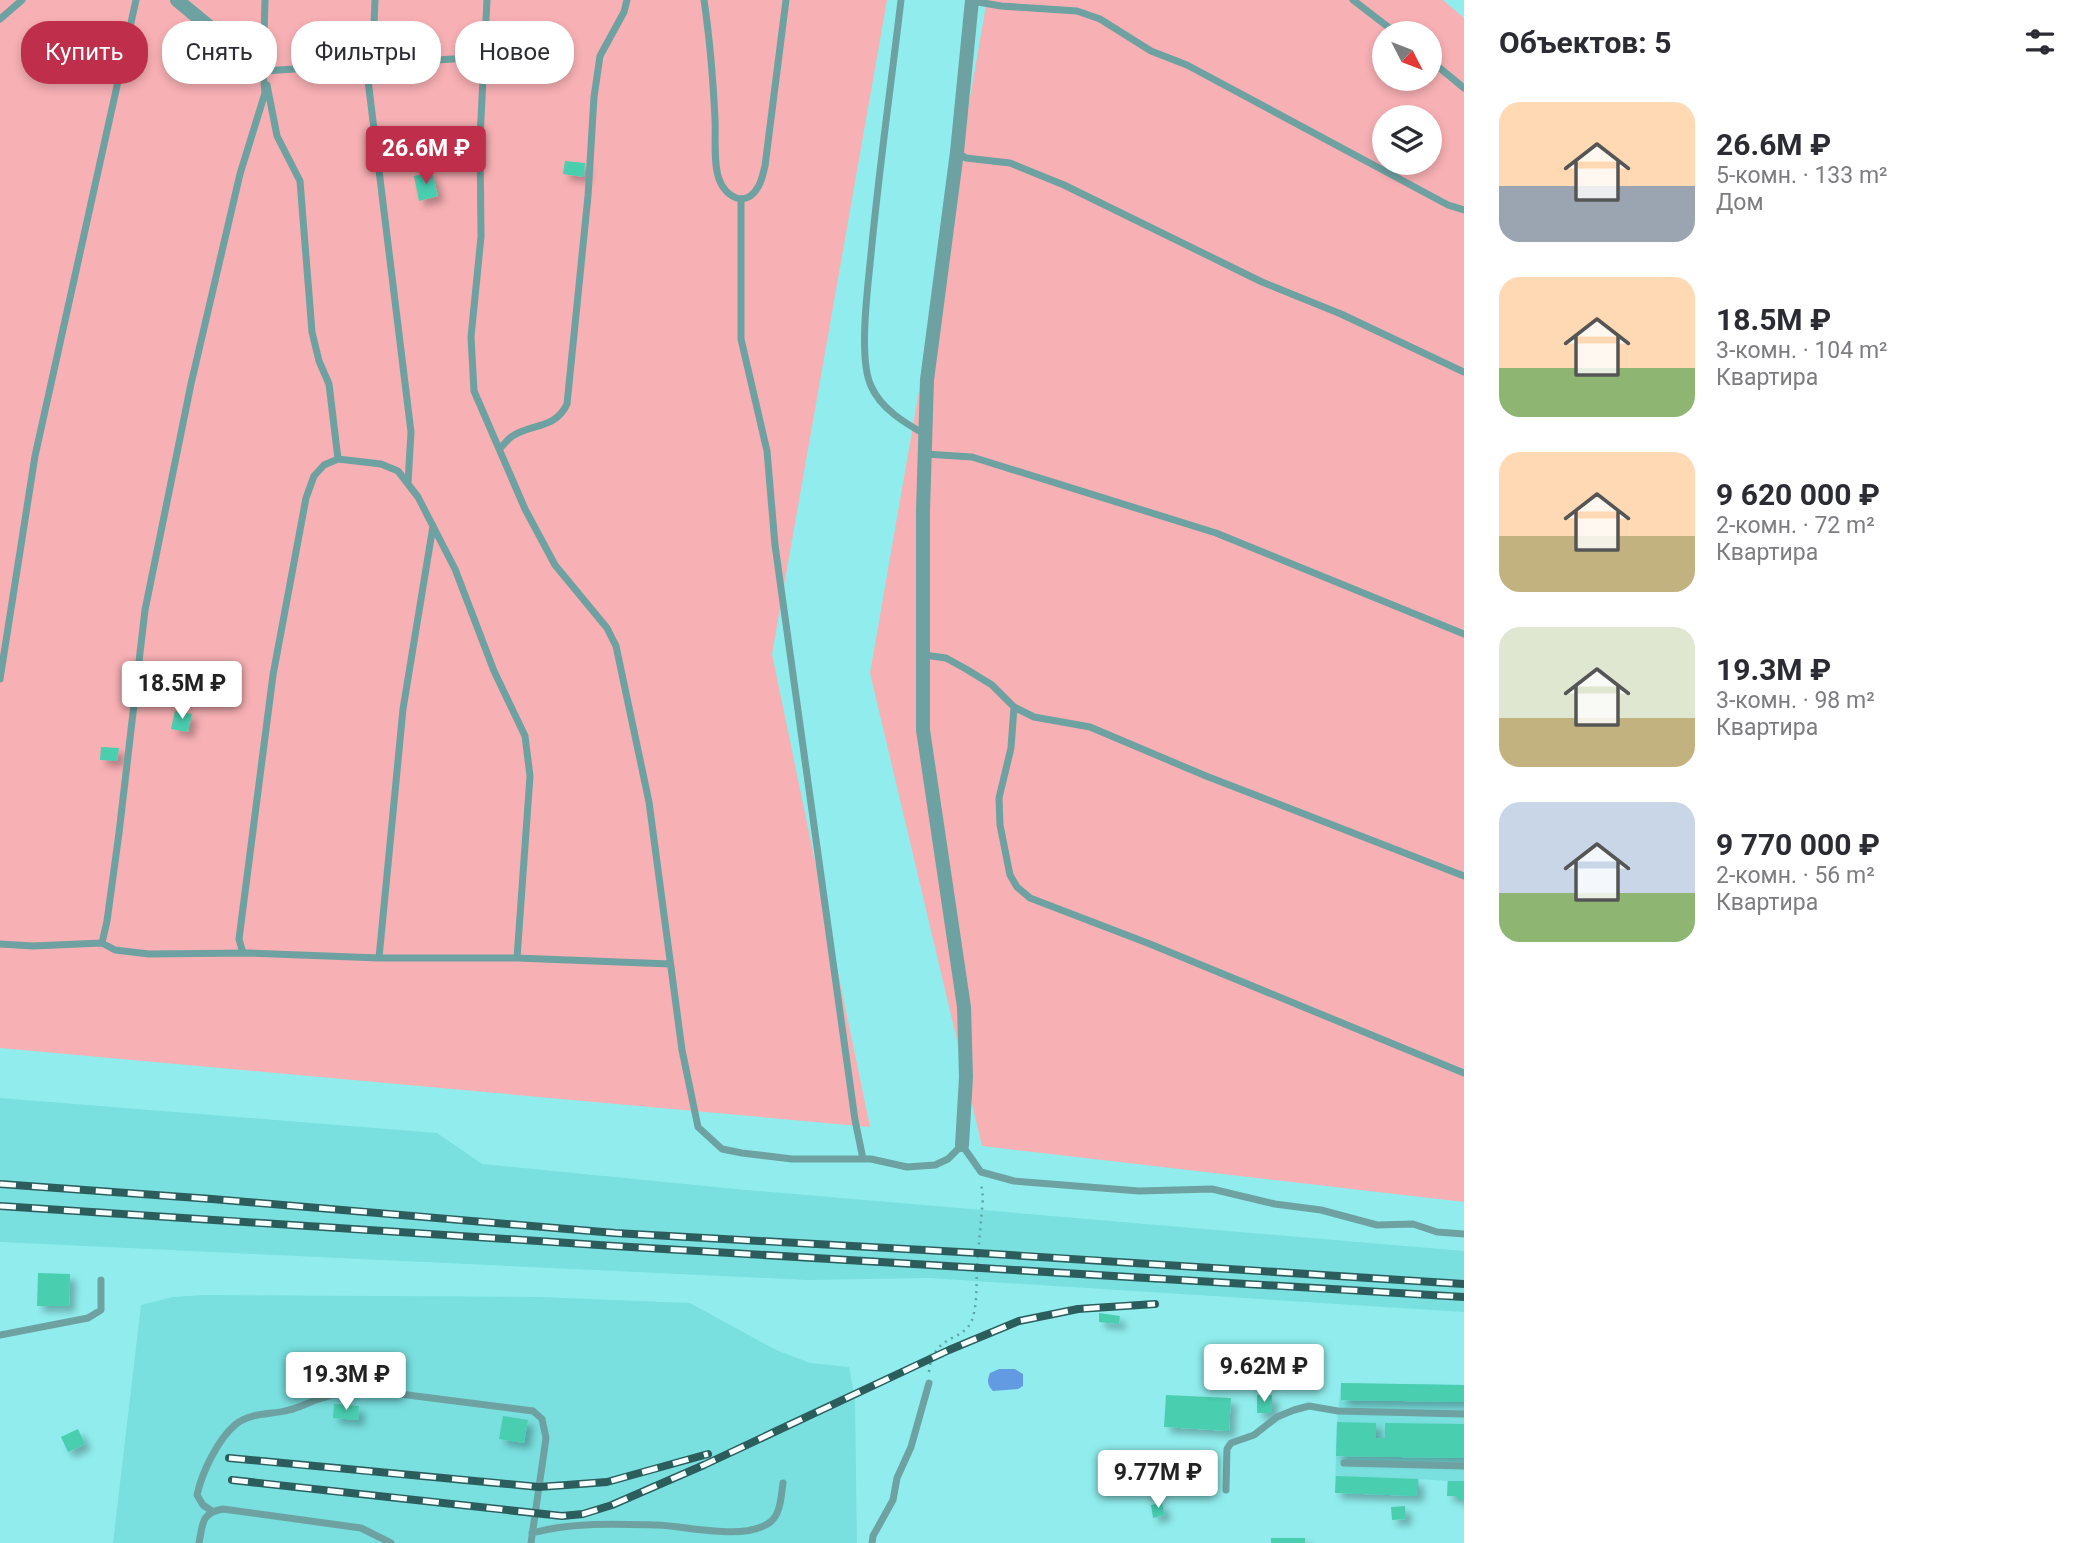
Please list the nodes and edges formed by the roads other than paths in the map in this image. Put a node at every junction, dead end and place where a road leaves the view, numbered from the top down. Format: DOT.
graph roads {
  1 [pos="22,0"];
  2 [pos="136,0"];
  3 [pos="177,0"];
  4 [pos="265,0"];
  5 [pos="375,0"];
  6 [pos="487,0"];
  7 [pos="627,0"];
  8 [pos="704,0"];
  9 [pos="786,0"];
  10 [pos="901,0"];
  11 [pos="1353,0"];
  12 [pos="972,1"];
  13 [pos="0,19"];
  14 [pos="202,21"];
  15 [pos="264,21"];
  16 [pos="374,21"];
  17 [pos="486,21"];
  18 [pos="1380,21"];
  19 [pos="1442,70"];
  20 [pos="264,84"];
  21 [pos="265,84"];
  22 [pos="368,84"];
  23 [pos="483,84"];
  24 [pos="1464,88"];
  25 [pos="957,152"];
  26 [pos="741,200"];
  27 [pos="1464,210"];
  28 [pos="1464,372"];
  29 [pos="926,435"];
  30 [pos="499,449"];
  31 [pos="925,454"];
  32 [pos="338,459"];
  33 [pos="408,483"];
  34 [pos="433,526"];
  35 [pos="1464,634"];
  36 [pos="924,655"];
  37 [pos="0,679"];
  38 [pos="1014,707"];
  39 [pos="1464,876"];
  40 [pos="102,943"];
  41 [pos="0,944"];
  42 [pos="243,953"];
  43 [pos="379,958"];
  44 [pos="517,958"];
  45 [pos="670,964"];
  46 [pos="1464,1073"];
  47 [pos="962,1145"];
  48 [pos="863,1159"];
  49 [pos="1464,1234"];
  50 [pos="101,1280"];
  51 [pos="0,1335"];
  52 [pos="929,1383"];
  53 [pos="1464,1414"];
  54 [pos="1344,1462"];
  55 [pos="1464,1466"];
  56 [pos="783,1483"];
  57 [pos="1226,1490"];
  58 [pos="212,1511"];
  59 [pos="532,1533"];
  60 [pos="199,1543"];
  61 [pos="391,1543"];
  62 [pos="531,1543"];
  63 [pos="872,1543"];
  1 -- 13 [label="lane"];
  2 -- 37 [label="lane"];
  3 -- 14 [label="street"];
  4 -- 15 [label="lane"];
  5 -- 16 [label="lane"];
  6 -- 17 [label="lane"];
  7 -- 30 [label="lane"];
  8 -- 26 [label="lane"];
  9 -- 26 [label="lane"];
  10 -- 29 [label="lane"];
  11 -- 18 [label="lane"];
  12 -- 25 [label="street"];
  12 -- 27 [label="lane"];
  19 -- 24 [label="lane"];
  20 -- 40 [label="lane"];
  21 -- 32 [label="lane"];
  22 -- 33 [label="lane"];
  23 -- 30 [label="lane"];
  25 -- 28 [label="lane"];
  25 -- 29 [label="street"];
  26 -- 48 [label="lane"];
  29 -- 31 [label="street"];
  30 -- 45 [label="lane"];
  31 -- 35 [label="lane"];
  31 -- 36 [label="street"];
  32 -- 33 [label="lane"];
  32 -- 42 [label="lane"];
  33 -- 34 [label="lane"];
  34 -- 43 [label="lane"];
  34 -- 44 [label="lane"];
  36 -- 38 [label="lane"];
  36 -- 47 [label="street"];
  38 -- 39 [label="lane"];
  38 -- 46 [label="lane"];
  40 -- 41 [label="lane"];
  40 -- 42 [label="lane"];
  42 -- 43 [label="lane"];
  43 -- 44 [label="lane"];
  44 -- 45 [label="lane"];
  45 -- 48 [label="lane"];
  47 -- 48 [label="lane"];
  47 -- 49 [label="lane"];
  50 -- 51 [label="lane"];
  52 -- 63 [label="lane"];
  53 -- 57 [label="lane"];
  54 -- 55 [label="lane"];
  56 -- 59 [label="lane"];
  58 -- 59 [label="lane"];
  58 -- 60 [label="lane"];
  58 -- 61 [label="lane"];
  59 -- 62 [label="lane"];
}
